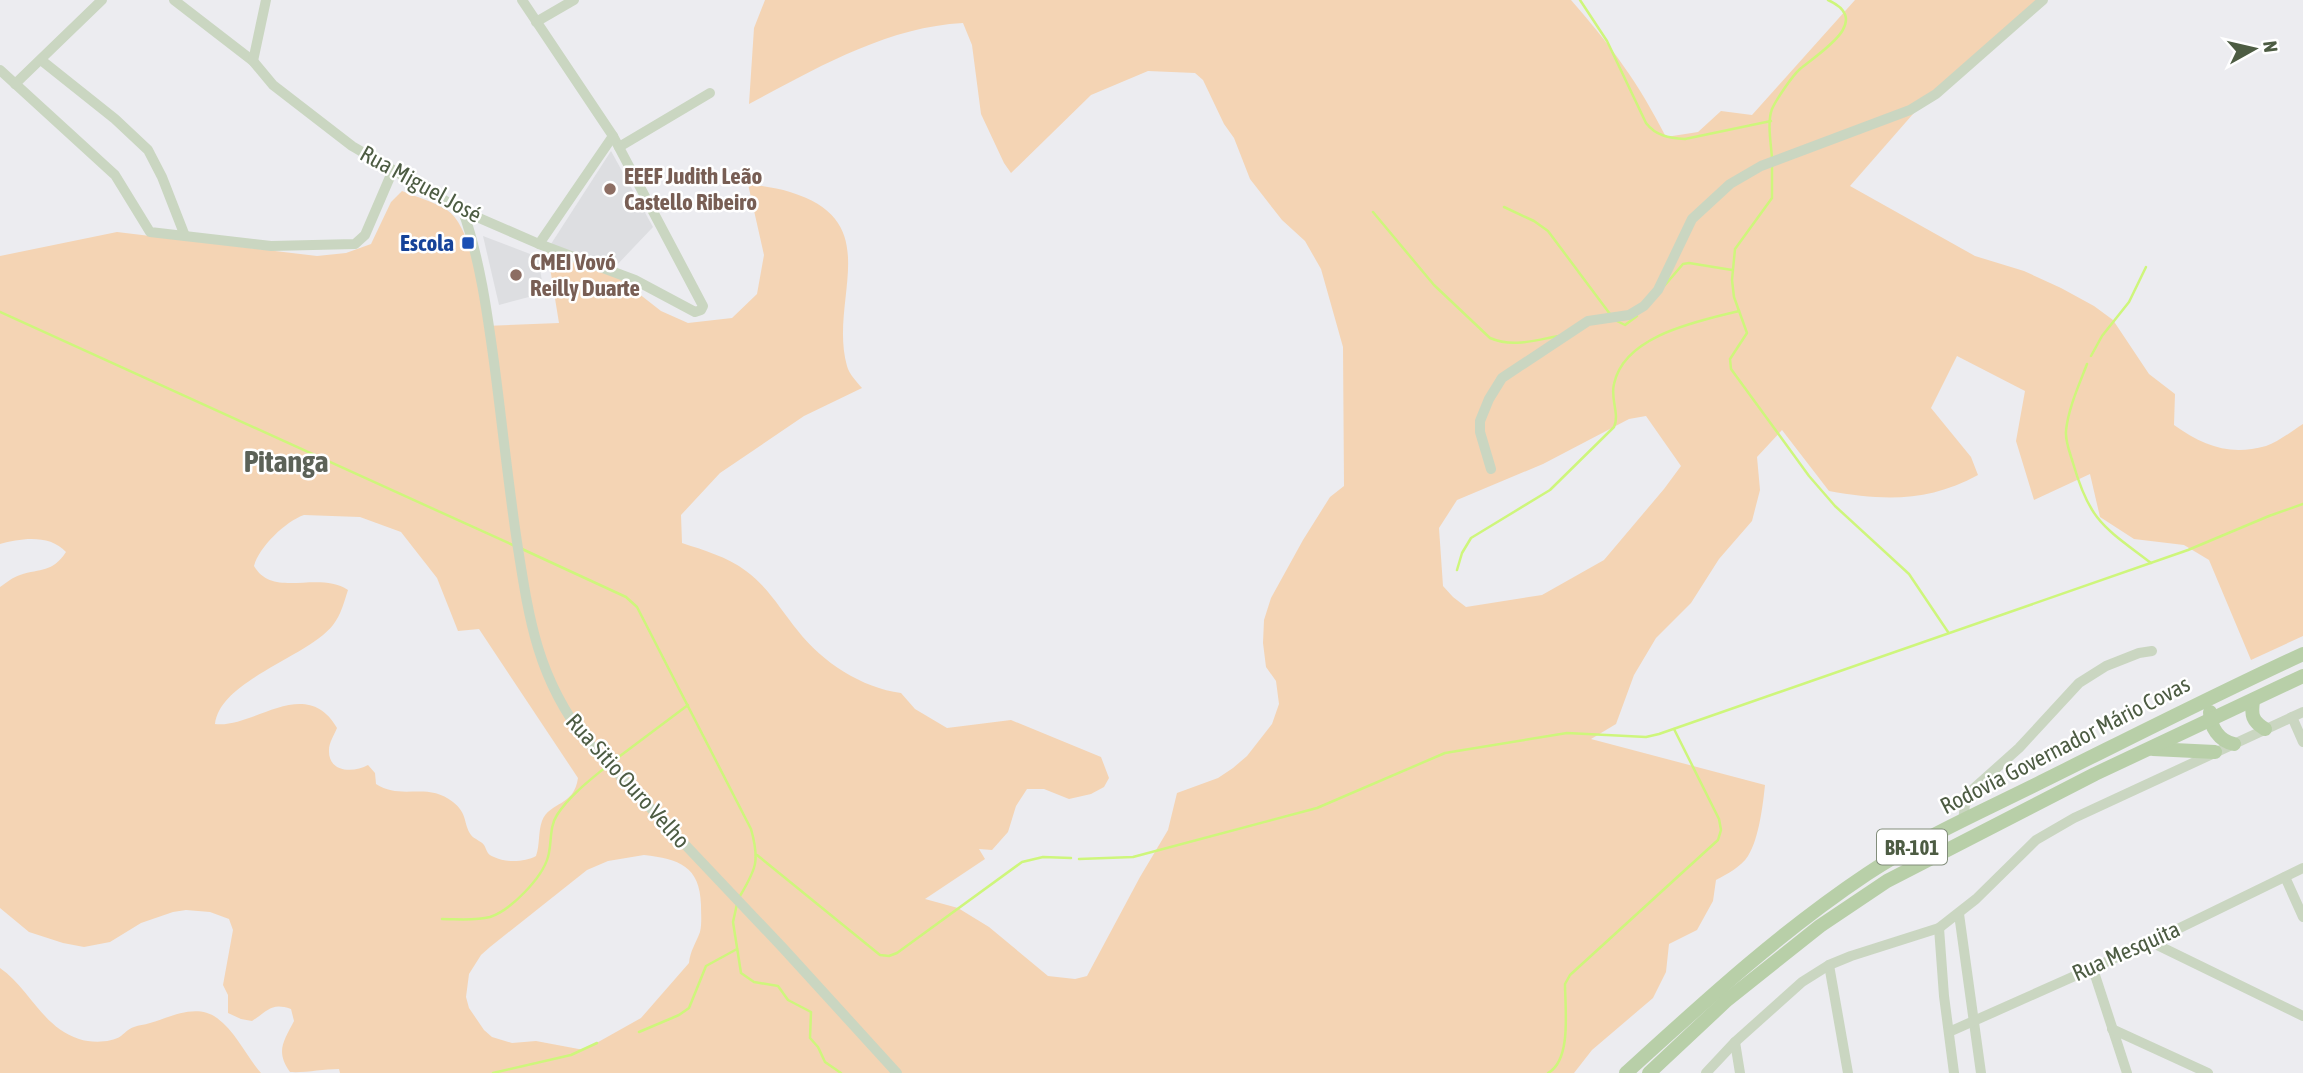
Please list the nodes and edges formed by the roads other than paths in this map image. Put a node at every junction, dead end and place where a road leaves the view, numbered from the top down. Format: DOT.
graph roads {
  1 [pos="102,0"];
  2 [pos="174,0"];
  3 [pos="266,0"];
  4 [pos="522,0"];
  5 [pos="574,0"];
  6 [pos="2043,0"];
  7 [pos="536,22"];
  8 [pos="41,60"];
  9 [pos="253,61"];
  10 [pos="0,70"];
  11 [pos="15,84"];
  12 [pos="710,93"];
  13 [pos="613,136"];
  14 [pos="619,147"];
  15 [pos="393,170"];
  16 [pos="463,211"];
  17 [pos="184,236"];
  18 [pos="539,244"];
  19 [pos="1491,469"];
  20 [pos="2152,651"];
  21 [pos="2303,654"];
  22 [pos="2303,676"];
  23 [pos="2231,687"];
  24 [pos="2253,701"];
  25 [pos="2297,714"];
  26 [pos="2210,721"];
  27 [pos="2265,729"];
  28 [pos="2303,741"];
  29 [pos="2234,744"];
  30 [pos="2151,749"];
  31 [pos="2215,752"];
  32 [pos="1964,821"];
  33 [pos="2303,869"];
  34 [pos="2285,877"];
  35 [pos="1959,914"];
  36 [pos="2303,917"];
  37 [pos="1939,928"];
  38 [pos="2151,942"];
  39 [pos="1829,965"];
  40 [pos="2092,966"];
  41 [pos="2303,1016"];
  42 [pos="1973,1021"];
  43 [pos="2112,1028"];
  44 [pos="1949,1032"];
  45 [pos="1735,1042"];
  46 [pos="897,1073"];
  47 [pos="1626,1073"];
  48 [pos="1649,1073"];
  49 [pos="1706,1073"];
  50 [pos="1740,1073"];
  51 [pos="1848,1073"];
  52 [pos="1954,1073"];
  53 [pos="1982,1073"];
  54 [pos="2127,1073"];
  55 [pos="2208,1073"];
  1 -- 8 [label="street"];
  2 -- 9 [label="street, Rua Miguel José"];
  3 -- 9 [label="street"];
  4 -- 7 [label="street"];
  5 -- 7 [label="street"];
  6 -- 19 [label="street"];
  7 -- 13 [label="street"];
  8 -- 11 [label="street"];
  8 -- 17 [label="street"];
  9 -- 15 [label="street, Rua Miguel José"];
  10 -- 11 [label="street"];
  11 -- 17 [label="street"];
  12 -- 14 [label="street"];
  13 -- 14 [label="street"];
  13 -- 18 [label="street"];
  14 -- 18 [label="street, Rua Miguel José"];
  15 -- 16 [label="street, Rua Miguel José"];
  15 -- 17 [label="street"];
  16 -- 18 [label="street, Rua Miguel José"];
  16 -- 46 [label="street, Rua Sitio Ouro Velho"];
  20 -- 32 [label="street"];
  21 -- 23 [label="main road, Rodovia Governador Mário Covas / BR-101"];
  22 -- 24 [label="main road, Rodovia Governador Mário Covas / BR-101"];
  23 -- 26 [label="main road"];
  23 -- 32 [label="main road, Rodovia Governador Mário Covas / BR-101"];
  24 -- 26 [label="main road, Rodovia Governador Mário Covas / BR-101"];
  24 -- 27 [label="main road"];
  25 -- 27 [label="street"];
  25 -- 28 [label="street"];
  26 -- 29 [label="main road"];
  26 -- 30 [label="main road, Rodovia Governador Mário Covas / BR-101"];
  27 -- 29 [label="street"];
  29 -- 31 [label="street"];
  30 -- 31 [label="main road"];
  30 -- 48 [label="main road, Rodovia Governador Mário Covas / BR-101"];
  31 -- 35 [label="street"];
  32 -- 47 [label="main road, Rodovia Governador Mário Covas / BR-101"];
  33 -- 34 [label="street, Rua Mesquita"];
  34 -- 36 [label="street"];
  34 -- 38 [label="street, Rua Mesquita"];
  35 -- 37 [label="street"];
  35 -- 42 [label="street"];
  37 -- 39 [label="street"];
  37 -- 44 [label="street"];
  38 -- 40 [label="street, Rua Mesquita"];
  38 -- 41 [label="street"];
  39 -- 45 [label="street"];
  39 -- 51 [label="street"];
  40 -- 42 [label="street, Rua Mesquita"];
  40 -- 43 [label="street"];
  42 -- 44 [label="street, Rua Mesquita"];
  42 -- 53 [label="street"];
  43 -- 54 [label="street"];
  43 -- 55 [label="street"];
  44 -- 52 [label="street"];
  45 -- 49 [label="street"];
  45 -- 50 [label="street"];
}
